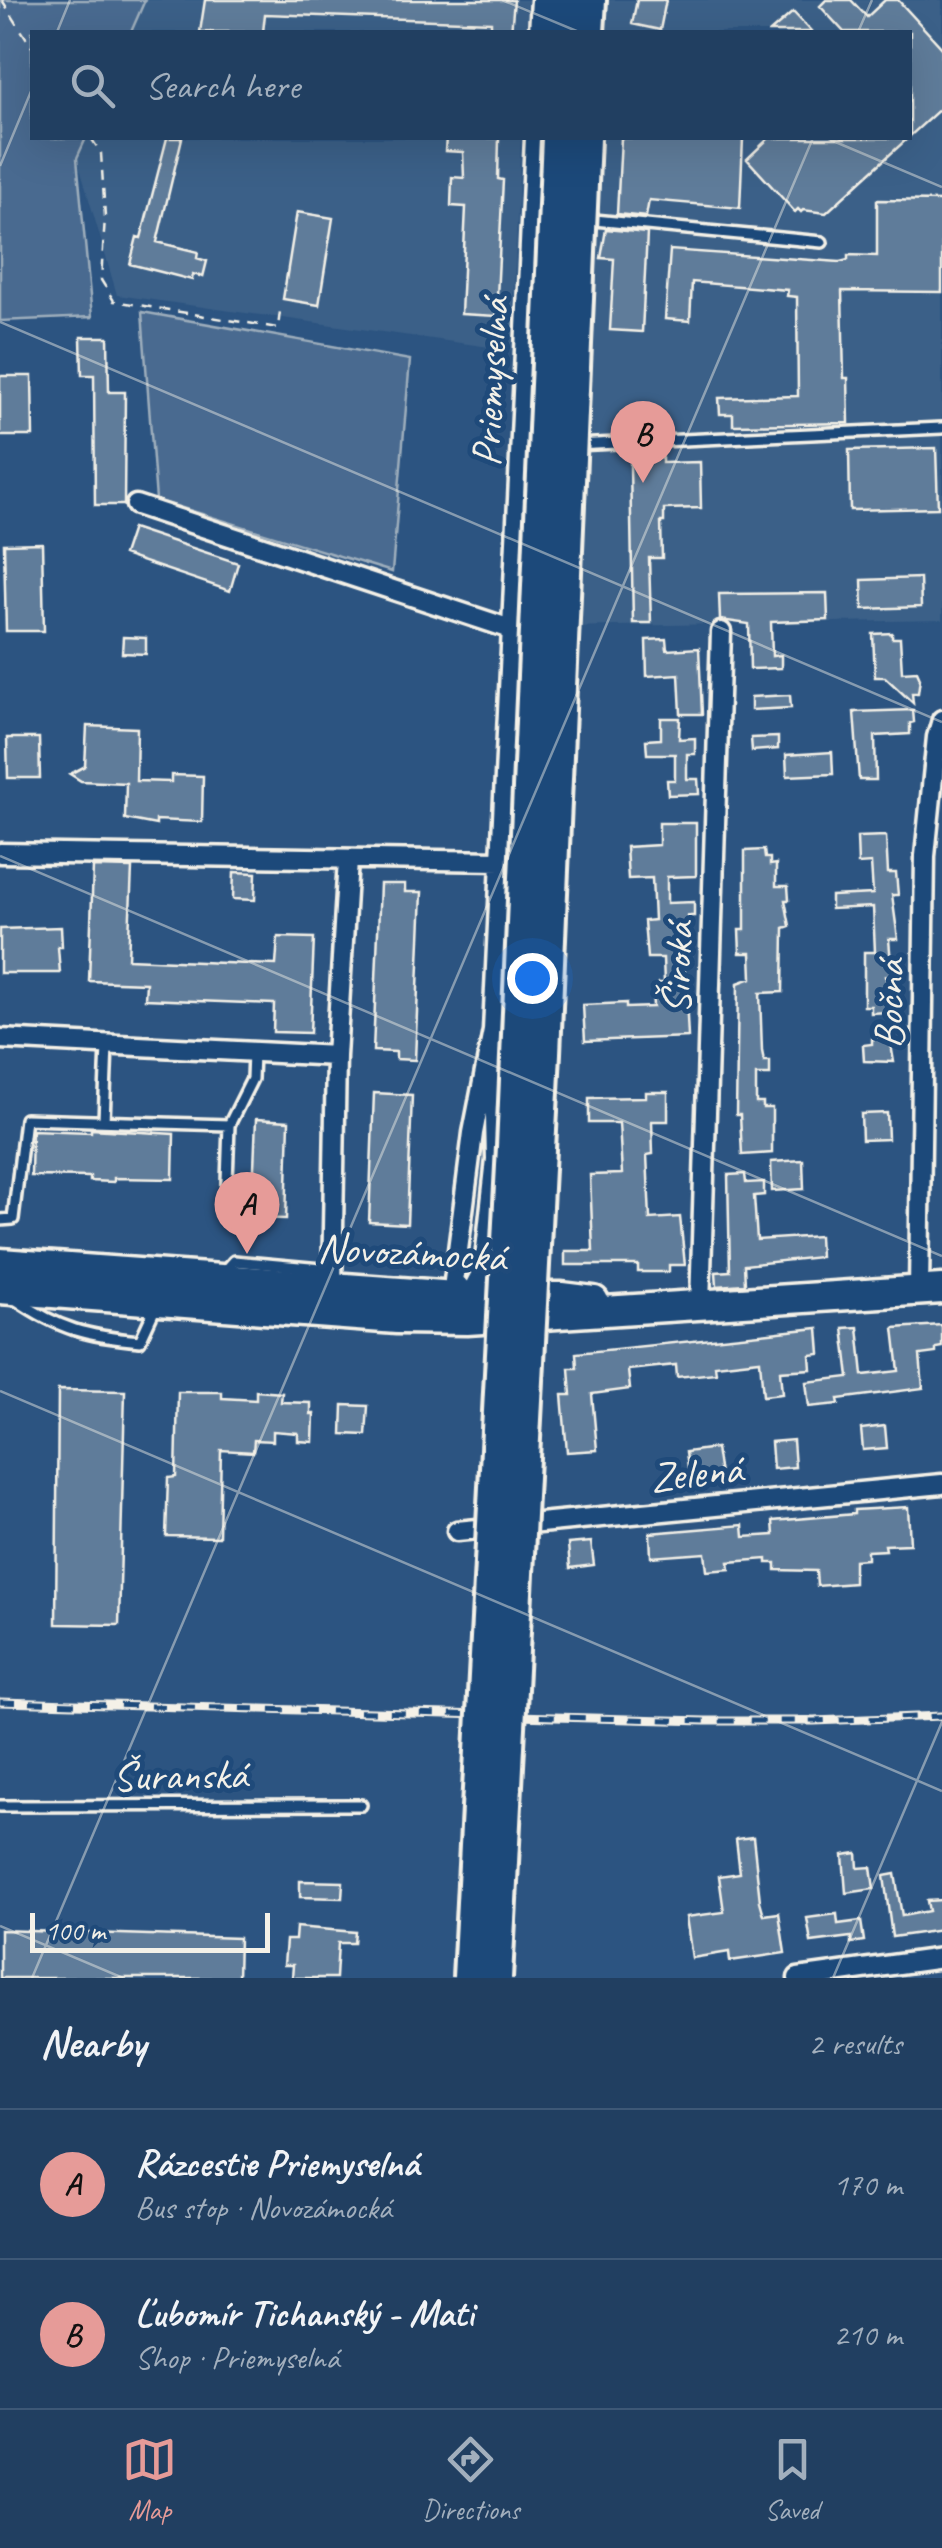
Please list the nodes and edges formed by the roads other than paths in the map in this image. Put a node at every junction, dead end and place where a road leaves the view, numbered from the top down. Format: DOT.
graph roads {
  1 [pos="541,0"];
  2 [pos="564,0"];
  3 [pos="590,0"];
  4 [pos="539,30"];
  5 [pos="562,30"];
  6 [pos="588,30"];
  7 [pos="535,140"];
  8 [pos="558,140"];
  9 [pos="584,140"];
  10 [pos="531,214"];
  11 [pos="822,242"];
  12 [pos="942,428"];
  13 [pos="521,447"];
  14 [pos="136,505"];
  15 [pos="511,630"];
  16 [pos="721,632"];
  17 [pos="942,720"];
  18 [pos="0,854"];
  19 [pos="348,860"];
  20 [pos="500,861"];
  21 [pos="493,1031"];
  22 [pos="0,1039"];
  23 [pos="107,1045"];
  24 [pos="253,1052"];
  25 [pos="336,1056"];
  26 [pos="104,1121"];
  27 [pos="229,1125"];
  28 [pos="226,1211"];
  29 [pos="0,1220"];
  30 [pos="0,1262"];
  31 [pos="332,1279"];
  32 [pos="160,1287"];
  33 [pos="0,1289"];
  34 [pos="930,1290"];
  35 [pos="700,1305"];
  36 [pos="468,1309"];
  37 [pos="942,1484"];
  38 [pos="458,1531"];
  39 [pos="362,1805"];
  40 [pos="0,1806"];
  41 [pos="942,1958"];
  42 [pos="469,1978"];
  43 [pos="496,1978"];
  44 [pos="798,1978"];
  1 -- 4 [label="street"];
  2 -- 5 [label="highway"];
  3 -- 6 [label="highway"];
  7 -- 10 [label="street, Priemyselná"];
  8 -- 42 [label="highway, bridge"];
  9 -- 43 [label="highway, bridge"];
  10 -- 11 [label="lane"];
  10 -- 13 [label="street, Priemyselná"];
  12 -- 13 [label="lane"];
  13 -- 15 [label="street, Priemyselná"];
  14 -- 15 [label="street"];
  15 -- 20 [label="street, Priemyselná"];
  16 -- 35 [label="street, Široká"];
  17 -- 34 [label="street, Bočná"];
  18 -- 19 [label="street"];
  19 -- 20 [label="street"];
  19 -- 25 [label="street"];
  20 -- 21 [label="street, Priemyselná"];
  21 -- 36 [label="street, Priemyselná"];
  21 -- 36 [label="street, Priemyselná"];
  22 -- 23 [label="street"];
  23 -- 24 [label="street"];
  23 -- 26 [label="lane"];
  24 -- 25 [label="street"];
  24 -- 27 [label="lane"];
  25 -- 31 [label="street"];
  26 -- 27 [label="lane"];
  26 -- 29 [label="lane"];
  27 -- 28 [label="lane"];
  30 -- 32 [label="main road, Novozámocká"];
  31 -- 32 [label="main road, Novozámocká"];
  31 -- 36 [label="main road, Novozámocká"];
  32 -- 33 [label="main road, Novozámocká"];
  32 -- 33 [label="lane"];
  32 -- 36 [label="main road, Novozámocká"];
  34 -- 35 [label="main road, Novozámocká"];
  35 -- 36 [label="main road, Novozámocká"];
  37 -- 38 [label="street, Zelená"];
  39 -- 40 [label="lane, Šuranská"];
  41 -- 44 [label="street"];
}
